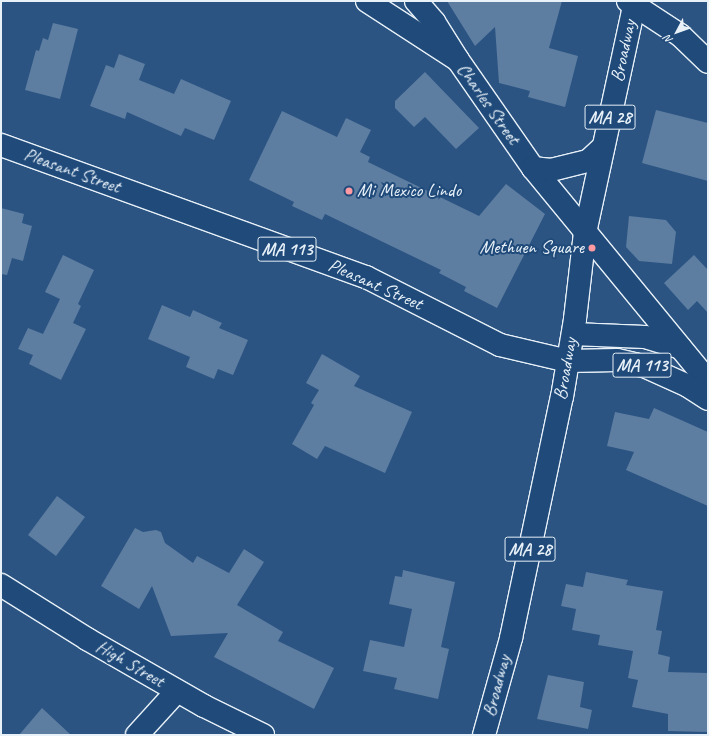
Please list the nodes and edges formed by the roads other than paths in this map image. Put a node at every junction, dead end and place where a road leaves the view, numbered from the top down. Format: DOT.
graph roads {
  1 [pos="367,1"];
  2 [pos="416,1"];
  3 [pos="633,2"];
  4 [pos="458,60"];
  5 [pos="708,62"];
  6 [pos="1,145"];
  7 [pos="603,147"];
  8 [pos="533,168"];
  9 [pos="585,233"];
  10 [pos="573,334"];
  11 [pos="680,348"];
  12 [pos="568,361"];
  13 [pos="708,382"];
  14 [pos="708,399"];
  15 [pos="1,585"];
  16 [pos="177,691"];
  17 [pos="137,735"];
  18 [pos="263,735"];
  19 [pos="484,735"];
  1 -- 4 [label="main road, Charles Street / MA 113"];
  2 -- 4 [label="main road"];
  3 -- 5 [label="main road"];
  3 -- 7 [label="main road, Broadway / MA 28"];
  4 -- 8 [label="main road, Charles Street / MA 113"];
  6 -- 12 [label="main road, Pleasant Street / MA 113"];
  7 -- 8 [label="main road"];
  7 -- 9 [label="main road, Broadway / MA 28"];
  8 -- 9 [label="main road, Charles Street / MA 113"];
  9 -- 10 [label="main road, Broadway / MA 28"];
  9 -- 11 [label="main road, MA 113"];
  10 -- 11 [label="main road"];
  10 -- 12 [label="main road, Broadway / MA 28"];
  11 -- 13 [label="main road, MA 113"];
  12 -- 14 [label="main road, MA 113"];
  12 -- 19 [label="main road, Broadway / MA 28"];
  15 -- 16 [label="main road, High Street"];
  16 -- 17 [label="main road"];
  16 -- 18 [label="main road, High Street"];
}
